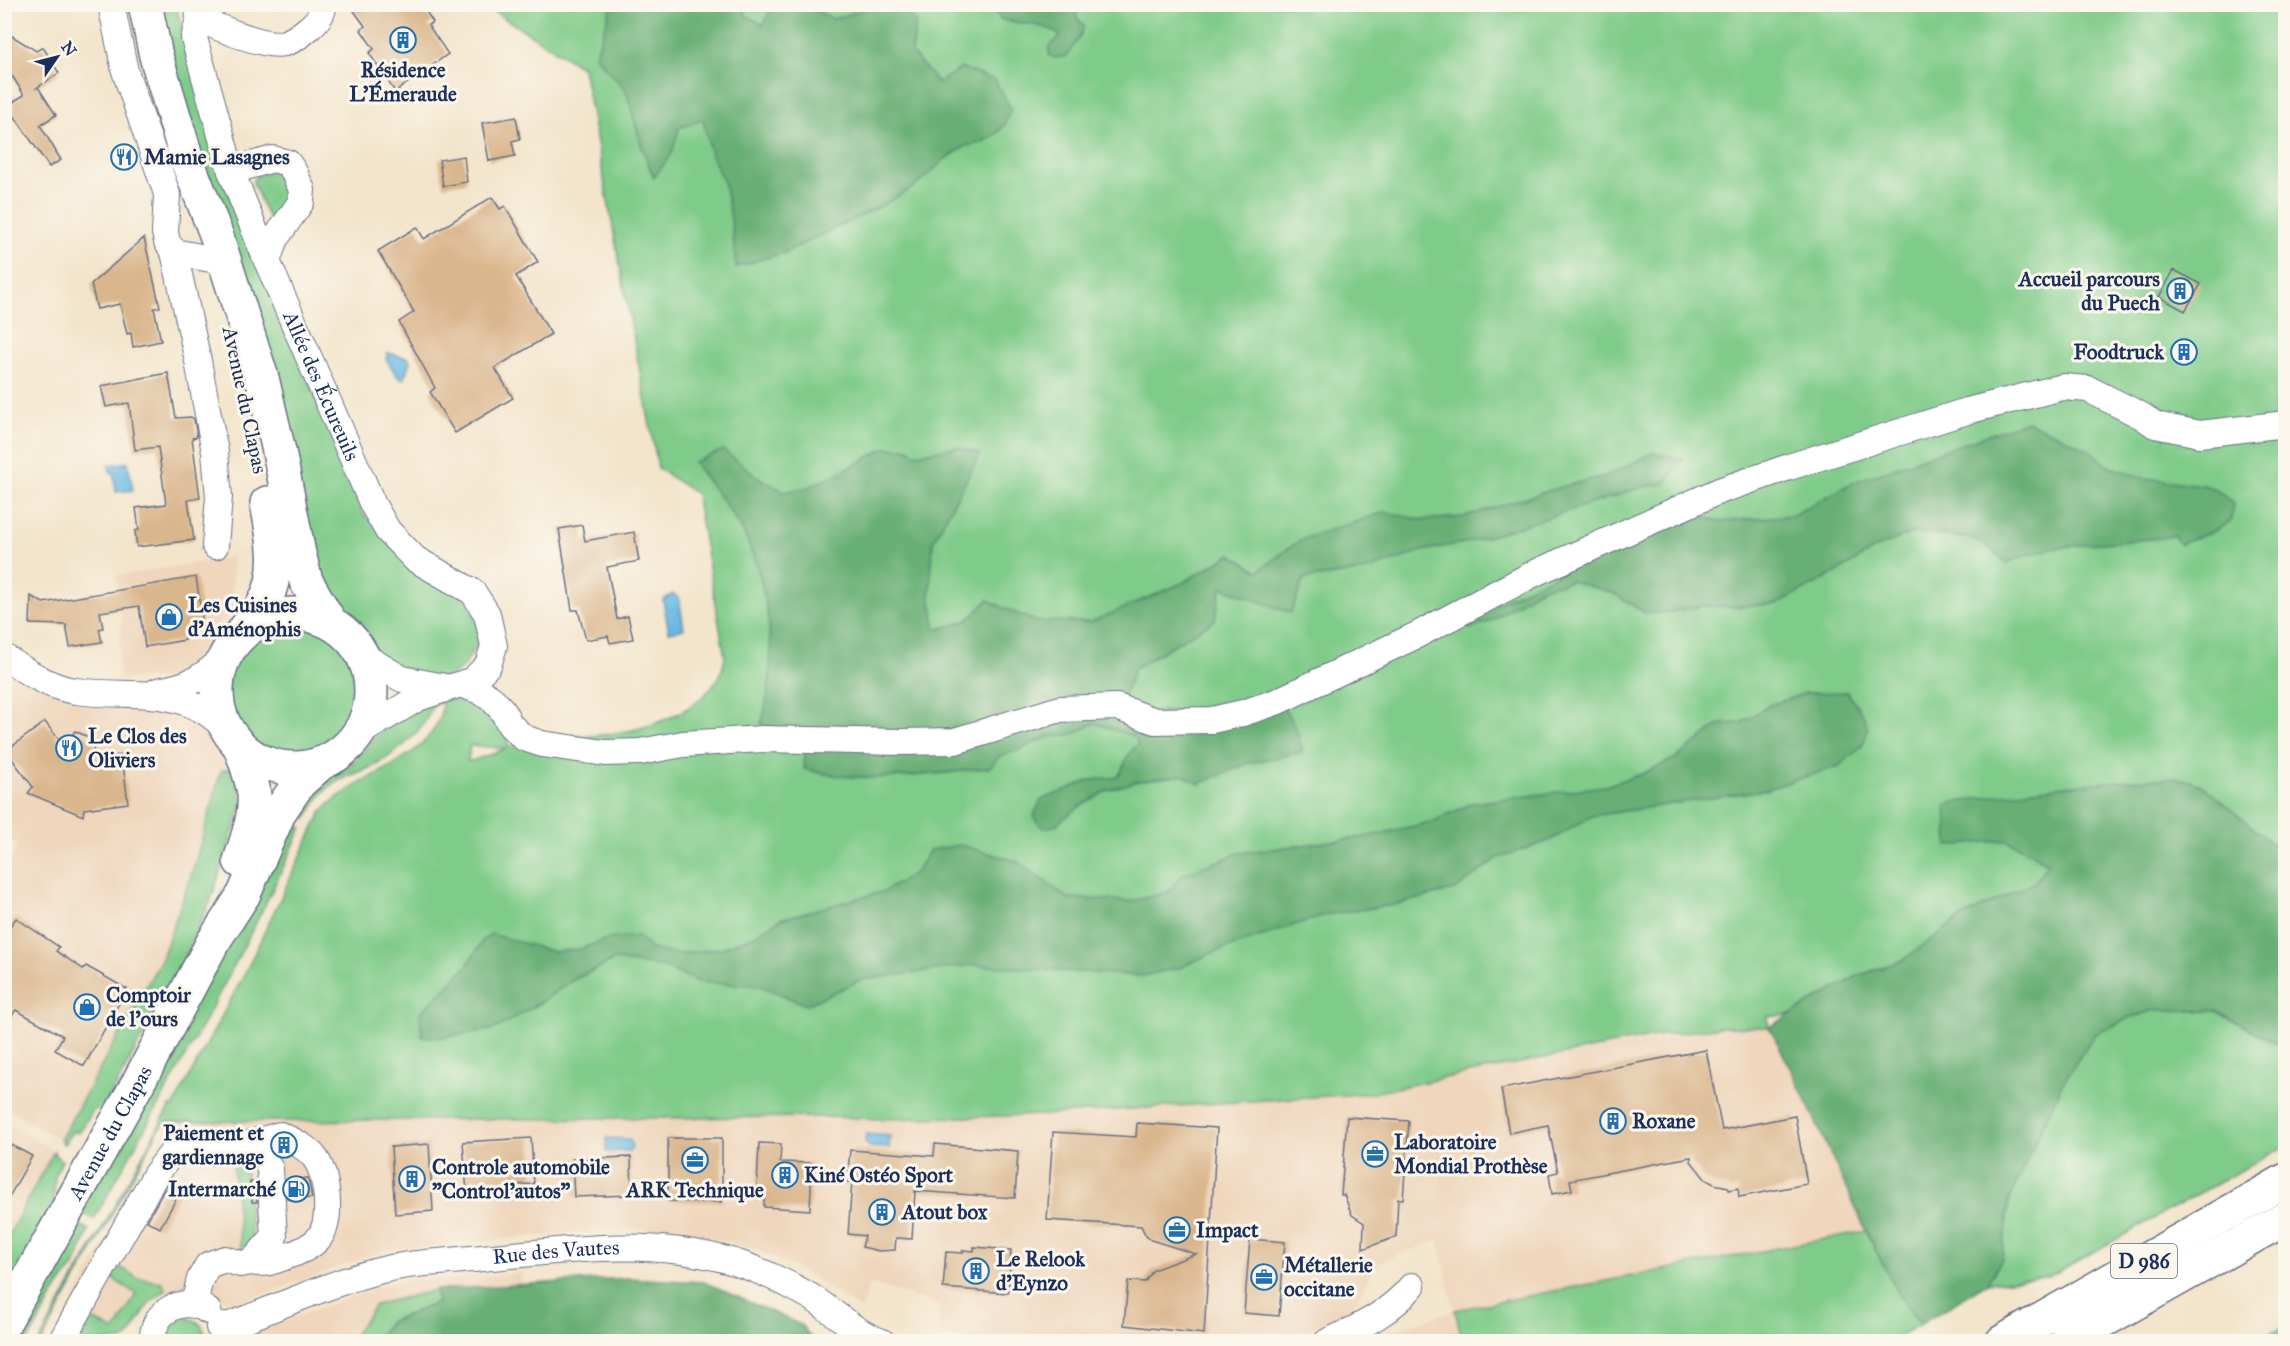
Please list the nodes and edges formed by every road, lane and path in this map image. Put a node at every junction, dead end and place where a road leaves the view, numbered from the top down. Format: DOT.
graph roads {
  1 [pos="111,4"];
  2 [pos="145,4"];
  3 [pos="323,4"];
  4 [pos="198,12"];
  5 [pos="188,163"];
  6 [pos="231,171"];
  7 [pos="174,252"];
  8 [pos="211,259"];
  9 [pos="267,261"];
  10 [pos="2286,424"];
  11 [pos="215,546"];
  12 [pos="330,622"];
  13 [pos="234,644"];
  14 [pos="363,656"];
  15 [pos="4,657"];
  16 [pos="456,686"];
  17 [pos="139,694"];
  18 [pos="360,733"];
  19 [pos="234,739"];
  20 [pos="320,765"];
  21 [pos="213,942"];
  22 [pos="248,1144"];
  23 [pos="2286,1180"];
  24 [pos="2286,1218"];
  25 [pos="252,1262"];
  26 [pos="1412,1286"];
  27 [pos="194,1304"];
  28 [pos="4,1323"];
  29 [pos="220,1334"];
  30 [pos="61,1341"];
  31 [pos="153,1341"];
  32 [pos="882,1341"];
  33 [pos="1327,1341"];
  34 [pos="2002,1341"];
  35 [pos="2066,1341"];
  1 -- 7 [label="street"];
  2 -- 5 [label="main road, Avenue du Clapas"];
  3 -- 4 [label="street, Allée des Écureuils"];
  4 -- 6 [label="street, Allée des Écureuils"];
  5 -- 8 [label="main road, Avenue du Clapas"];
  5 -- 12 [label="main road, Avenue du Clapas"];
  6 -- 9 [label="street, Allée des Écureuils"];
  6 -- 9 [label="street"];
  7 -- 8 [label="street"];
  7 -- 11 [label="street"];
  8 -- 13 [label="main road, Avenue du Clapas"];
  9 -- 16 [label="street, Allée des Écureuils"];
  10 -- 16 [label="street"];
  12 -- 13 [label="main road"];
  12 -- 14 [label="main road"];
  13 -- 17 [label="street"];
  13 -- 19 [label="main road"];
  14 -- 16 [label="street"];
  14 -- 18 [label="main road"];
  15 -- 17 [label="street"];
  16 -- 18 [label="street, Allée des Écureuils"];
  17 -- 19 [label="street"];
  18 -- 20 [label="main road"];
  19 -- 20 [label="main road"];
  19 -- 21 [label="main road, Avenue du Clapas"];
  20 -- 21 [label="main road, Avenue du Clapas"];
  21 -- 28 [label="main road, Avenue du Clapas"];
  22 -- 25 [label="street"];
  22 -- 25 [label="street"];
  22 -- 30 [label="street"];
  23 -- 34 [label="main road, D 986"];
  24 -- 35 [label="main road, D 986"];
  25 -- 27 [label="street"];
  26 -- 33 [label="street"];
  27 -- 29 [label="street"];
  27 -- 31 [label="street"];
  29 -- 32 [label="street, Rue des Vautes"];
}
